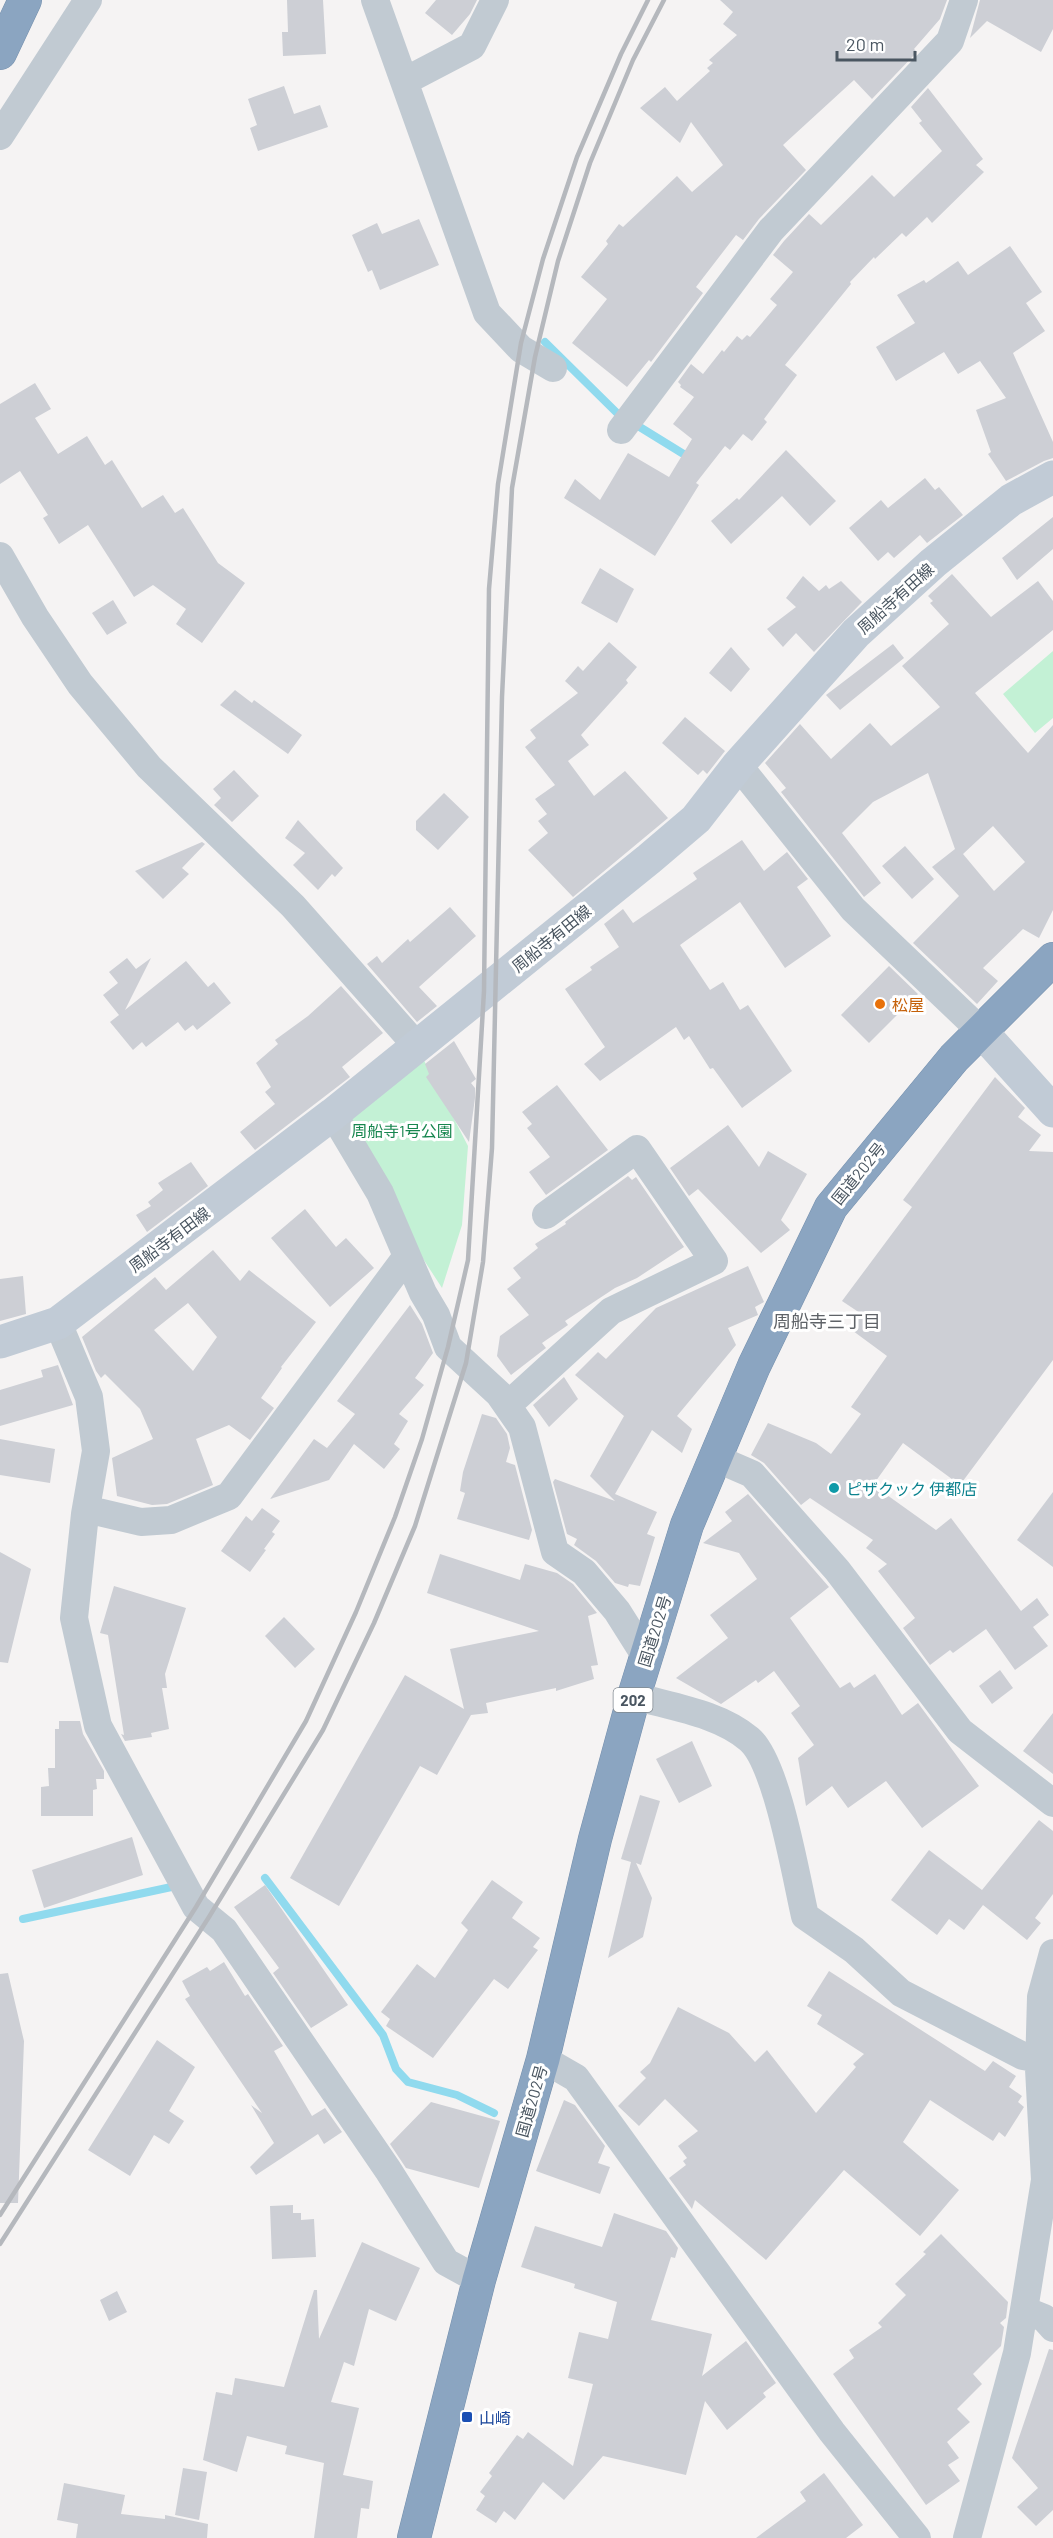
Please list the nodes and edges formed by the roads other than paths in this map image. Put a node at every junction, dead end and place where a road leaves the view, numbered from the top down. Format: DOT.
graph roads {
  1 [pos="25,0"];
  2 [pos="88,0"];
  3 [pos="375,0"];
  4 [pos="495,0"];
  5 [pos="964,0"];
  6 [pos="0,53"];
  7 [pos="405,81"];
  8 [pos="0,136"];
  9 [pos="553,368"];
  10 [pos="626,423"];
  11 [pos="1053,477"];
  12 [pos="0,556"];
  13 [pos="738,765"];
  14 [pos="1053,959"];
  15 [pos="981,1031"];
  16 [pos="416,1045"];
  17 [pos="1053,1111"];
  18 [pos="333,1114"];
  19 [pos="546,1215"];
  20 [pos="407,1256"];
  21 [pos="58,1323"];
  22 [pos="0,1342"];
  23 [pos="508,1406"];
  24 [pos="715,1458"];
  25 [pos="86,1509"];
  26 [pos="645,1657"];
  27 [pos="634,1696"];
  28 [pos="1053,1803"];
  29 [pos="1053,1953"];
  30 [pos="1047,2027"];
  31 [pos="543,2059"];
  32 [pos="1040,2059"];
  33 [pos="479,2280"];
  34 [pos="1024,2310"];
  35 [pos="1053,2328"];
  36 [pos="414,2538"];
  37 [pos="917,2538"];
  38 [pos="967,2538"];
  1 -- 6 [label="highway"];
  2 -- 8 [label="street"];
  3 -- 7 [label="street"];
  4 -- 7 [label="street"];
  5 -- 10 [label="street"];
  7 -- 9 [label="street"];
  11 -- 13 [label="main road, 周船寺有田線"];
  12 -- 16 [label="street"];
  13 -- 15 [label="street"];
  13 -- 16 [label="main road, 周船寺有田線"];
  14 -- 15 [label="highway, 国道202号 / 202"];
  15 -- 17 [label="main road"];
  15 -- 24 [label="highway, 国道202号 / 202"];
  16 -- 18 [label="main road, 周船寺有田線"];
  18 -- 20 [label="street"];
  18 -- 21 [label="main road, 周船寺有田線"];
  19 -- 23 [label="street"];
  20 -- 23 [label="street"];
  20 -- 25 [label="street"];
  21 -- 22 [label="main road, 周船寺有田線"];
  21 -- 25 [label="street"];
  23 -- 26 [label="street"];
  24 -- 26 [label="highway, 国道202号 / 202"];
  24 -- 28 [label="street"];
  25 -- 33 [label="street"];
  26 -- 27 [label="highway, 国道202号 / 202"];
  27 -- 31 [label="highway, 国道202号 / 202"];
  27 -- 32 [label="street"];
  29 -- 30 [label="street"];
  30 -- 32 [label="street"];
  31 -- 33 [label="highway, 国道202号 / 202"];
  31 -- 37 [label="street"];
  32 -- 34 [label="street"];
  33 -- 36 [label="highway, 国道202号 / 202"];
  34 -- 35 [label="street"];
  34 -- 38 [label="street"];
}
